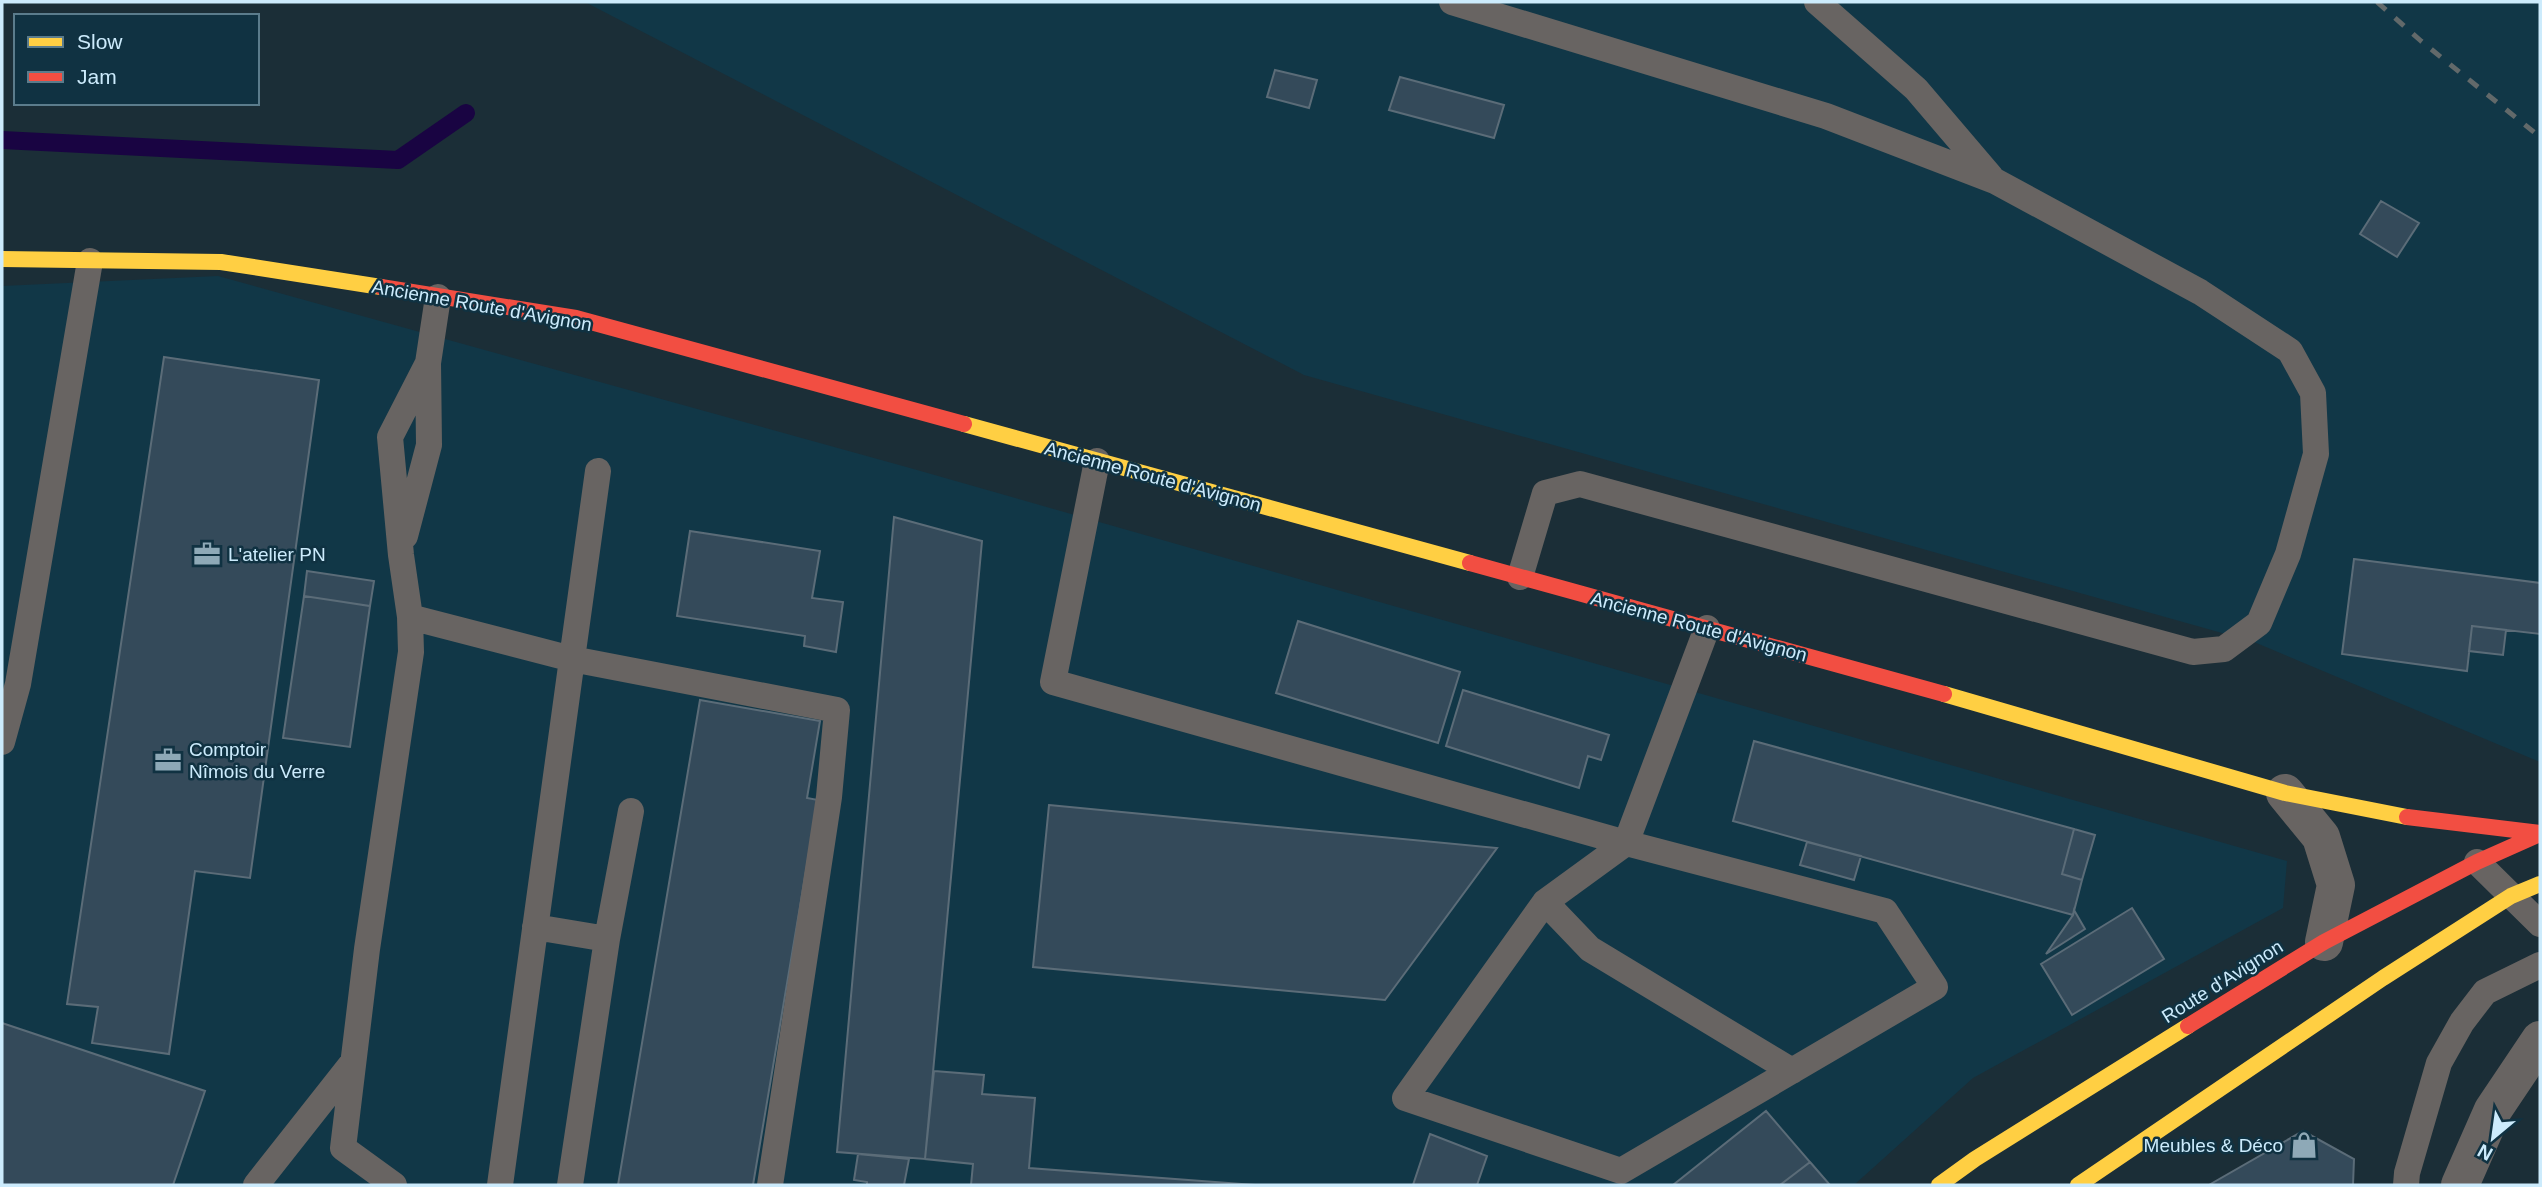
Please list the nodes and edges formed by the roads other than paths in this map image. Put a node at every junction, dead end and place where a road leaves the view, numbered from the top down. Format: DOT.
graph roads {
  1 [pos="1452,2"];
  2 [pos="1817,2"];
  3 [pos="1994,181"];
  4 [pos="2,259"];
  5 [pos="90,261"];
  6 [pos="438,296"];
  7 [pos="428,363"];
  8 [pos="1097,461"];
  9 [pos="598,471"];
  10 [pos="401,555"];
  11 [pos="1520,577"];
  12 [pos="410,617"];
  13 [pos="1707,628"];
  14 [pos="572,659"];
  15 [pos="2,742"];
  16 [pos="2286,793"];
  17 [pos="631,811"];
  18 [pos="2540,834"];
  19 [pos="1626,843"];
  20 [pos="2477,862"];
  21 [pos="2540,884"];
  22 [pos="2511,895"];
  23 [pos="1545,902"];
  24 [pos="2540,925"];
  25 [pos="535,928"];
  26 [pos="607,939"];
  27 [pos="2324,942"];
  28 [pos="2540,965"];
  29 [pos="2540,1040"];
  30 [pos="354,1060"];
  31 [pos="1791,1072"];
  32 [pos="256,1185"];
  33 [pos="394,1185"];
  34 [pos="500,1185"];
  35 [pos="570,1185"];
  36 [pos="770,1185"];
  37 [pos="1939,1185"];
  38 [pos="2078,1185"];
  39 [pos="2406,1185"];
  40 [pos="2460,1185"];
  1 -- 3 [label="lane"];
  2 -- 3 [label="lane"];
  3 -- 11 [label="lane"];
  4 -- 5 [label="street, Ancienne Route d'Avignon"];
  5 -- 6 [label="street, Ancienne Route d'Avignon"];
  5 -- 15 [label="lane"];
  6 -- 7 [label="lane"];
  6 -- 8 [label="street, Ancienne Route d'Avignon"];
  7 -- 10 [label="lane"];
  7 -- 10 [label="lane"];
  8 -- 11 [label="street, Ancienne Route d'Avignon"];
  8 -- 19 [label="lane"];
  9 -- 14 [label="lane"];
  10 -- 12 [label="lane"];
  11 -- 13 [label="street, Ancienne Route d'Avignon"];
  12 -- 14 [label="lane"];
  12 -- 30 [label="lane"];
  13 -- 16 [label="street, Ancienne Route d'Avignon"];
  13 -- 19 [label="lane"];
  14 -- 25 [label="lane"];
  14 -- 36 [label="lane"];
  16 -- 18 [label="street, Ancienne Route d'Avignon"];
  16 -- 27 [label="street"];
  17 -- 26 [label="lane"];
  18 -- 20 [label="street, Route d'Avignon"];
  19 -- 23 [label="lane"];
  19 -- 31 [label="lane"];
  20 -- 22 [label="lane"];
  20 -- 27 [label="street, Route d'Avignon"];
  21 -- 22 [label="street"];
  22 -- 24 [label="lane"];
  22 -- 38 [label="street"];
  23 -- 31 [label="lane"];
  23 -- 31 [label="lane"];
  25 -- 26 [label="lane"];
  25 -- 34 [label="lane"];
  26 -- 35 [label="lane"];
  27 -- 37 [label="street, Route d'Avignon"];
  28 -- 39 [label="lane"];
  29 -- 40 [label="street"];
  30 -- 32 [label="lane"];
  30 -- 33 [label="lane"];
}
